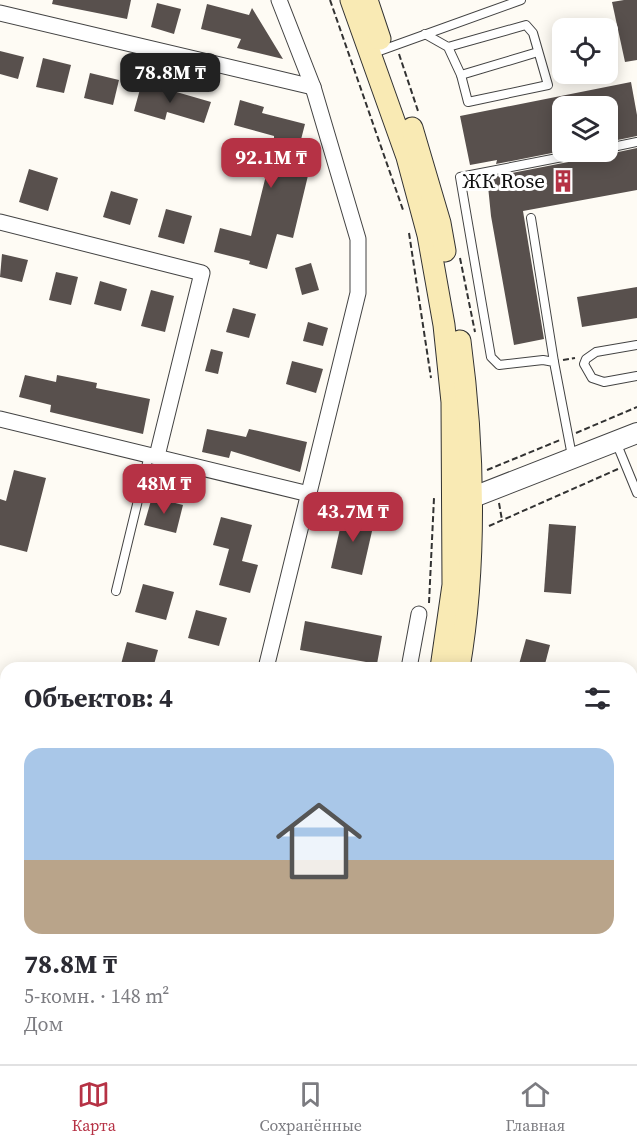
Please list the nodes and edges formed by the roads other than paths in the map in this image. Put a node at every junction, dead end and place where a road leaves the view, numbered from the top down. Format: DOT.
graph roads {
  1 [pos="279,0"];
  2 [pos="351,0"];
  3 [pos="367,0"];
  4 [pos="522,0"];
  5 [pos="0,14"];
  6 [pos="425,34"];
  7 [pos="448,47"];
  8 [pos="377,52"];
  9 [pos="538,52"];
  10 [pos="460,75"];
  11 [pos="313,87"];
  12 [pos="637,142"];
  13 [pos="618,146"];
  14 [pos="552,159"];
  15 [pos="531,218"];
  16 [pos="0,222"];
  17 [pos="637,345"];
  18 [pos="554,362"];
  19 [pos="637,376"];
  20 [pos="0,419"];
  21 [pos="637,433"];
  22 [pos="616,441"];
  23 [pos="153,455"];
  24 [pos="573,458"];
  25 [pos="637,493"];
  26 [pos="309,494"];
  27 [pos="462,502"];
  28 [pos="116,591"];
  29 [pos="424,610"];
  30 [pos="267,662"];
  31 [pos="411,662"];
  32 [pos="442,662"];
  33 [pos="460,662"];
  1 -- 11 [label="street"];
  2 -- 8 [label="main road"];
  3 -- 8 [label="main road"];
  4 -- 6 [label="lane"];
  5 -- 11 [label="street"];
  6 -- 7 [label="lane"];
  6 -- 8 [label="lane"];
  7 -- 9 [label="lane"];
  7 -- 10 [label="lane"];
  8 -- 27 [label="main road"];
  8 -- 27 [label="main road"];
  9 -- 10 [label="lane"];
  9 -- 10 [label="lane"];
  11 -- 26 [label="street"];
  12 -- 13 [label="lane"];
  14 -- 18 [label="lane"];
  15 -- 18 [label="lane"];
  16 -- 23 [label="street"];
  17 -- 19 [label="lane"];
  18 -- 24 [label="lane"];
  20 -- 23 [label="street"];
  21 -- 22 [label="street"];
  22 -- 24 [label="street"];
  22 -- 25 [label="lane"];
  23 -- 26 [label="street"];
  23 -- 28 [label="lane"];
  24 -- 27 [label="street"];
  26 -- 30 [label="street"];
  27 -- 32 [label="main road"];
  27 -- 33 [label="main road"];
  29 -- 31 [label="street"];
}
